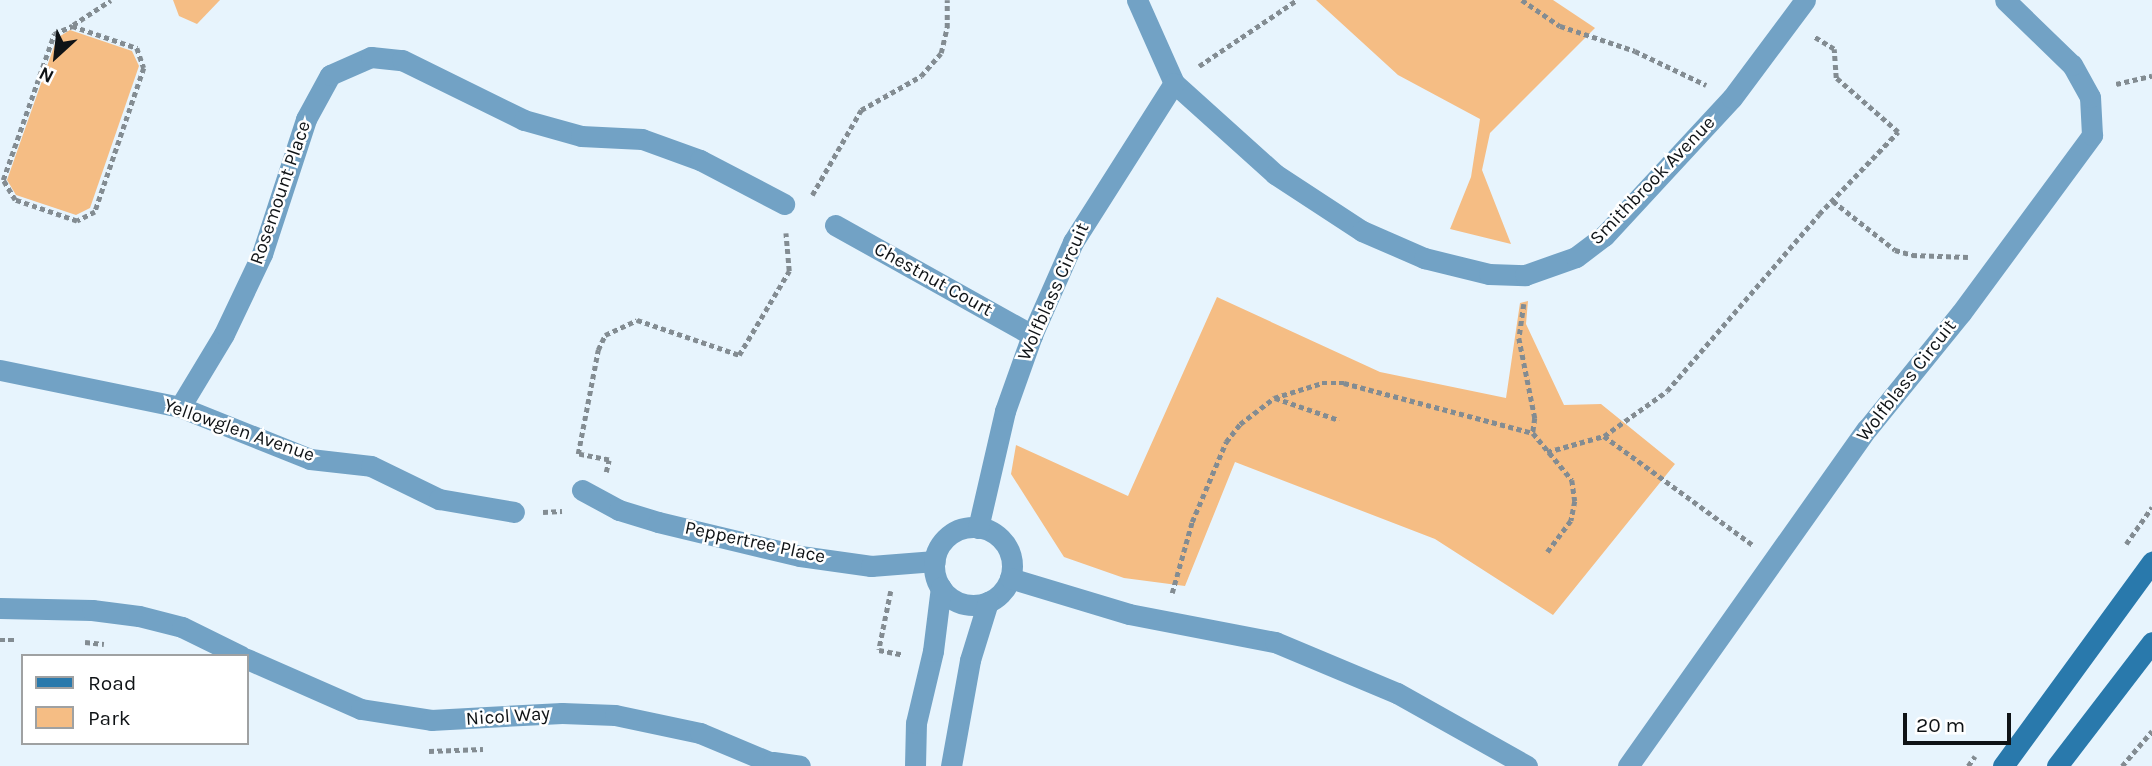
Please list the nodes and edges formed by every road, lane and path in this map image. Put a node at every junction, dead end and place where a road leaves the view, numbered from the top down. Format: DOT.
graph roads {
  1 [pos="111,0"];
  2 [pos="947,0"];
  3 [pos="1137,0"];
  4 [pos="1297,0"];
  5 [pos="1522,0"];
  6 [pos="1805,0"];
  7 [pos="2005,0"];
  8 [pos="1791,22"];
  9 [pos="72,26"];
  10 [pos="2152,76"];
  11 [pos="1174,83"];
  12 [pos="1732,97"];
  13 [pos="2090,97"];
  14 [pos="8,165"];
  15 [pos="0,167"];
  16 [pos="1833,201"];
  17 [pos="808,202"];
  18 [pos="784,204"];
  19 [pos="835,225"];
  20 [pos="2002,257"];
  21 [pos="1525,275"];
  22 [pos="1032,335"];
  23 [pos="0,370"];
  24 [pos="1274,398"];
  25 [pos="180,407"];
  26 [pos="1339,420"];
  27 [pos="1533,433"];
  28 [pos="1604,436"];
  29 [pos="1547,452"];
  30 [pos="590,495"];
  31 [pos="514,512"];
  32 [pos="978,528"];
  33 [pos="1548,552"];
  34 [pos="934,561"];
  35 [pos="1777,561"];
  36 [pos="2152,562"];
  37 [pos="897,564"];
  38 [pos="1010,578"];
  39 [pos="941,587"];
  40 [pos="988,602"];
  41 [pos="0,608"];
  42 [pos="1164,621"];
  43 [pos="881,638"];
  44 [pos="0,640"];
  45 [pos="26,640"];
  46 [pos="77,641"];
  47 [pos="2152,642"];
  48 [pos="113,645"];
  49 [pos="237,654"];
  50 [pos="248,659"];
  51 [pos="2152,731"];
  52 [pos="776,764"];
  53 [pos="800,766"];
  54 [pos="915,766"];
  55 [pos="951,766"];
  56 [pos="1527,766"];
  57 [pos="1628,766"];
  58 [pos="2003,766"];
  59 [pos="2057,766"];
  60 [pos="2122,766"];
  1 -- 9 [label="path"];
  2 -- 17 [label="path"];
  3 -- 11 [label="street"];
  4 -- 11 [label="path"];
  5 -- 12 [label="path"];
  6 -- 8 [label="street, Smithbrook Avenue"];
  7 -- 13 [label="street, Wolfblass Circuit"];
  8 -- 12 [label="street, Smithbrook Avenue"];
  8 -- 16 [label="path"];
  9 -- 14 [label="path"];
  9 -- 14 [label="path"];
  10 -- 13 [label="path"];
  11 -- 21 [label="street, Smithbrook Avenue"];
  11 -- 22 [label="street, Wolfblass Circuit"];
  12 -- 21 [label="street, Smithbrook Avenue"];
  13 -- 20 [label="street, Wolfblass Circuit"];
  14 -- 15 [label="path"];
  16 -- 20 [label="path"];
  16 -- 28 [label="path"];
  18 -- 25 [label="street, Rosemount Place"];
  18 -- 30 [label="path"];
  19 -- 22 [label="street, Chestnut Court"];
  20 -- 35 [label="street, Wolfblass Circuit"];
  21 -- 27 [label="path"];
  22 -- 32 [label="street, Wolfblass Circuit"];
  23 -- 25 [label="street, Yellowglen Avenue"];
  24 -- 26 [label="path"];
  24 -- 27 [label="path"];
  24 -- 42 [label="path"];
  25 -- 31 [label="street, Yellowglen Avenue"];
  27 -- 29 [label="path"];
  28 -- 29 [label="path"];
  28 -- 35 [label="path"];
  29 -- 33 [label="path"];
  30 -- 37 [label="street, Peppertree Place"];
  32 -- 34 [label="street"];
  32 -- 38 [label="street"];
  34 -- 37 [label="street, Peppertree Place"];
  34 -- 39 [label="street"];
  35 -- 57 [label="street, Wolfblass Circuit"];
  36 -- 58 [label="street"];
  37 -- 43 [label="path"];
  38 -- 40 [label="street"];
  38 -- 42 [label="street"];
  39 -- 40 [label="street"];
  39 -- 54 [label="street"];
  40 -- 55 [label="street"];
  41 -- 49 [label="street"];
  42 -- 56 [label="street"];
  44 -- 45 [label="path"];
  46 -- 48 [label="path"];
  47 -- 59 [label="street"];
  50 -- 52 [label="street, Nicol Way"];
  51 -- 60 [label="path"];
  52 -- 53 [label="street, Nicol Way"];
}
